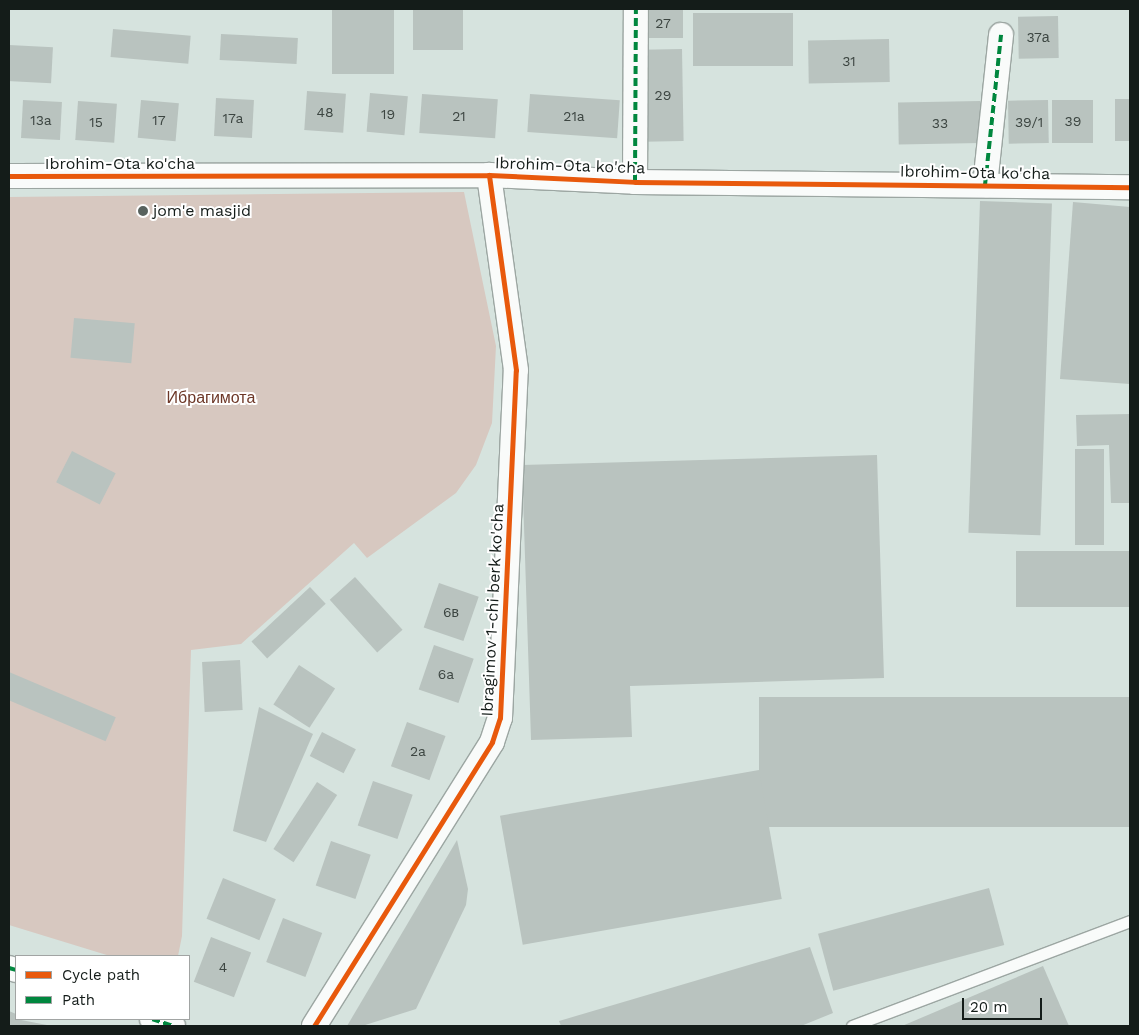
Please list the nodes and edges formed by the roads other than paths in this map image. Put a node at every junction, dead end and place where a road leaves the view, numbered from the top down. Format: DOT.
graph roads {
  1 [pos="636,9"];
  2 [pos="1001,35"];
  3 [pos="9,176"];
  4 [pos="489,176"];
  5 [pos="635,182"];
  6 [pos="984,185"];
  7 [pos="1130,187"];
  8 [pos="1130,921"];
  9 [pos="155,1020"];
  10 [pos="174,1026"];
  11 [pos="314,1026"];
  12 [pos="852,1026"];
  1 -- 5 [label="street"];
  2 -- 6 [label="street"];
  3 -- 4 [label="street, Ibrohim-Ota ko'cha"];
  4 -- 5 [label="street, Ibrohim-Ota ko'cha"];
  4 -- 11 [label="street, Ibragimov 1-chi berk ko'cha"];
  5 -- 6 [label="street, Ibrohim-Ota ko'cha"];
  6 -- 7 [label="street, Ibrohim-Ota ko'cha"];
  8 -- 12 [label="lane"];
  9 -- 10 [label="street"];
}
